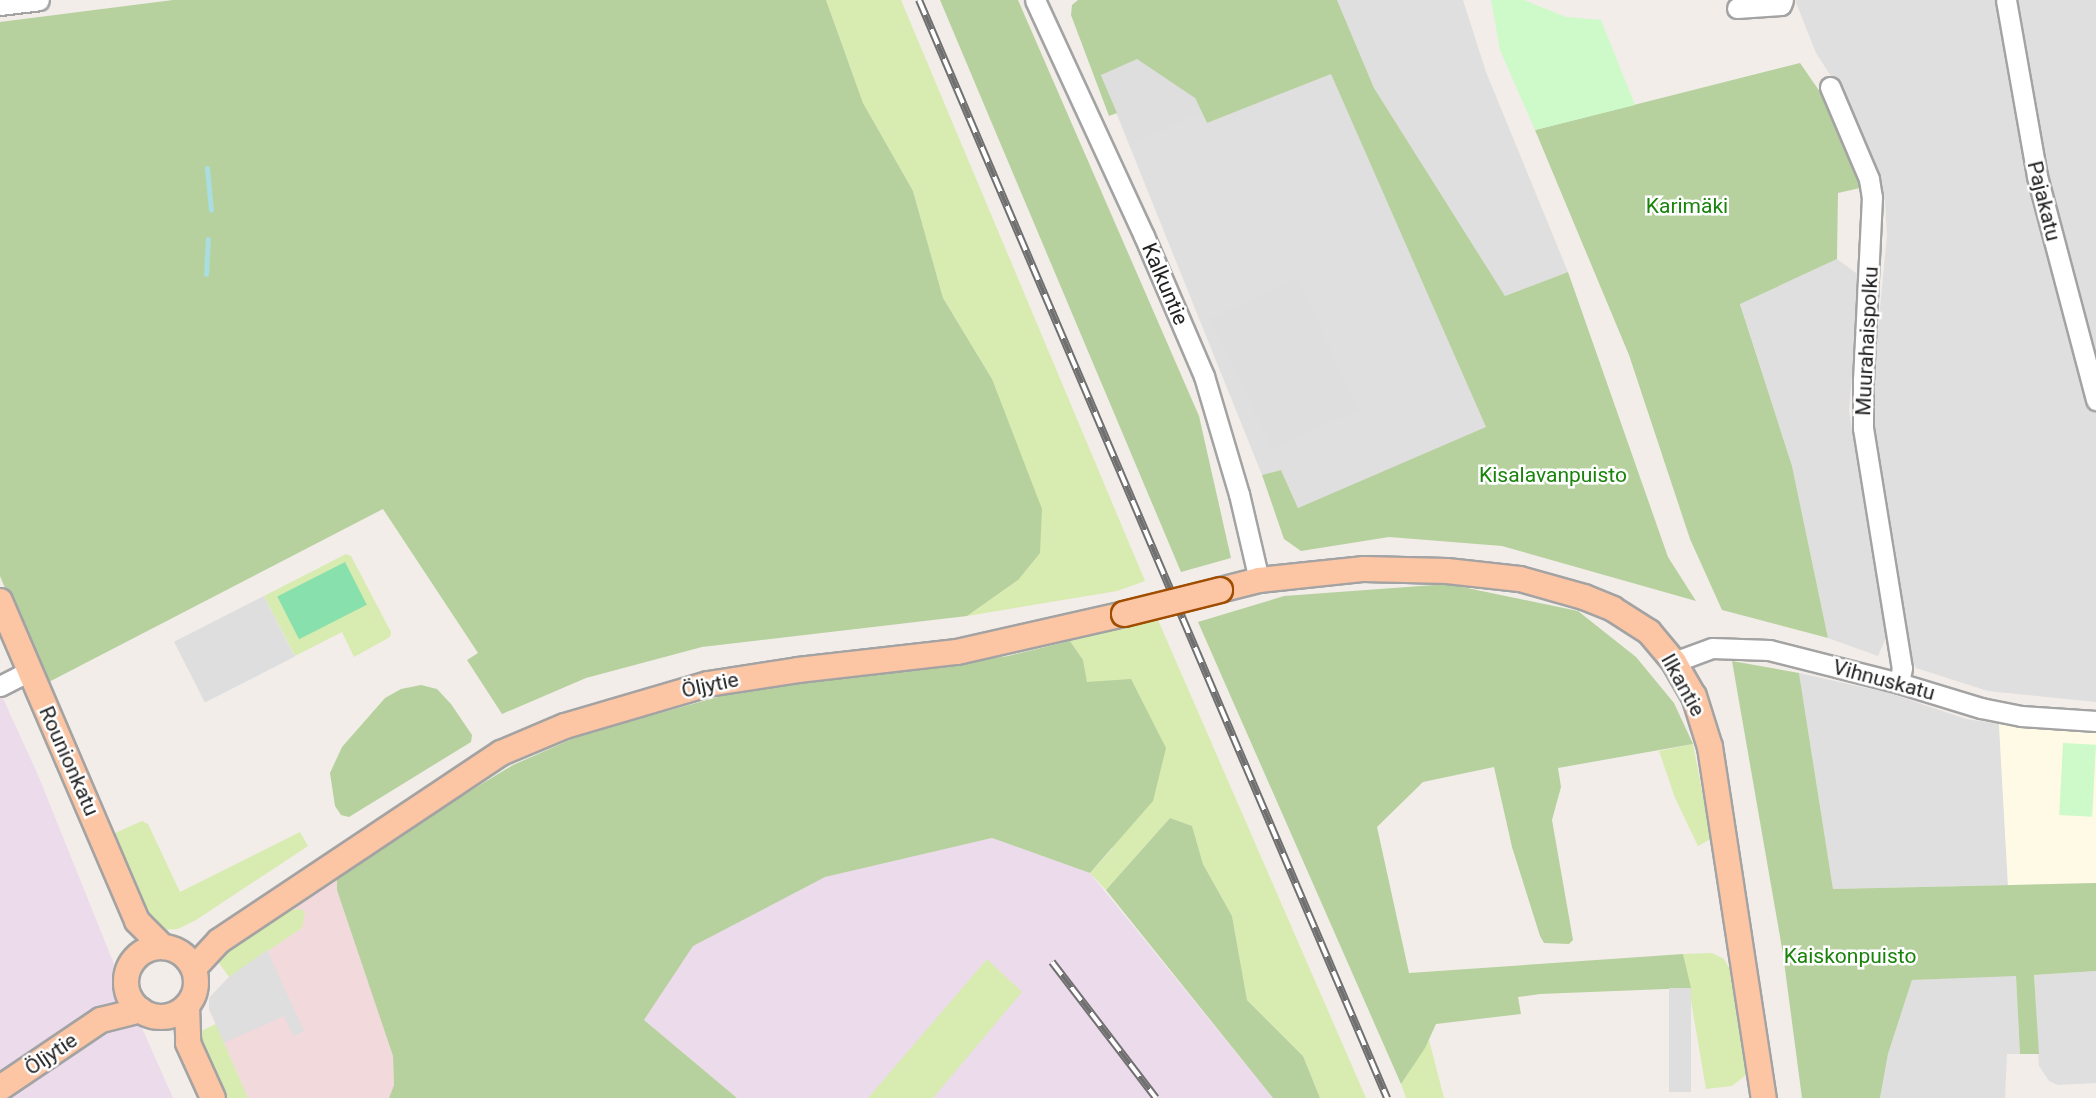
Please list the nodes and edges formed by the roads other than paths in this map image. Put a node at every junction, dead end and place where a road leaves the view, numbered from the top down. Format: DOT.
graph roads {
  1 [pos="39,0"];
  2 [pos="1783,0"];
  3 [pos="2006,0"];
  4 [pos="1039,2"];
  5 [pos="0,5"];
  6 [pos="1737,8"];
  7 [pos="1830,87"];
  8 [pos="2096,400"];
  9 [pos="1259,580"];
  10 [pos="0,601"];
  11 [pos="1674,662"];
  12 [pos="30,671"];
  13 [pos="1899,683"];
  14 [pos="0,686"];
  15 [pos="2096,721"];
  16 [pos="137,921"];
  17 [pos="179,956"];
  18 [pos="136,958"];
  19 [pos="126,985"];
  20 [pos="187,1006"];
  21 [pos="150,1013"];
  22 [pos="101,1020"];
  23 [pos="188,1043"];
  24 [pos="0,1088"];
  25 [pos="213,1098"];
  26 [pos="1764,1098"];
  1 -- 5 [label="street"];
  2 -- 6 [label="street"];
  3 -- 8 [label="street, Pajakatu"];
  4 -- 9 [label="street, Kalkuntie"];
  7 -- 13 [label="street, Muurahaispolku"];
  9 -- 11 [label="main road, Ilkantie"];
  9 -- 17 [label="main road, Öljytie, bridge"];
  10 -- 12 [label="main road, Rounionkatu"];
  11 -- 13 [label="street, Vihnuskatu"];
  11 -- 26 [label="main road, Ilkantie"];
  12 -- 14 [label="street"];
  12 -- 16 [label="main road, Rounionkatu"];
  13 -- 15 [label="street, Vihnuskatu"];
  16 -- 17 [label="main road, Rounionkatu"];
  16 -- 18 [label="main road, Rounionkatu"];
  17 -- 18 [label="main road"];
  17 -- 20 [label="main road"];
  18 -- 19 [label="main road"];
  19 -- 21 [label="main road"];
  19 -- 22 [label="main road, Öljytie"];
  20 -- 21 [label="main road"];
  20 -- 23 [label="main road"];
  21 -- 22 [label="main road, Öljytie"];
  21 -- 23 [label="main road"];
  22 -- 24 [label="main road, Öljytie"];
  23 -- 25 [label="main road"];
}
